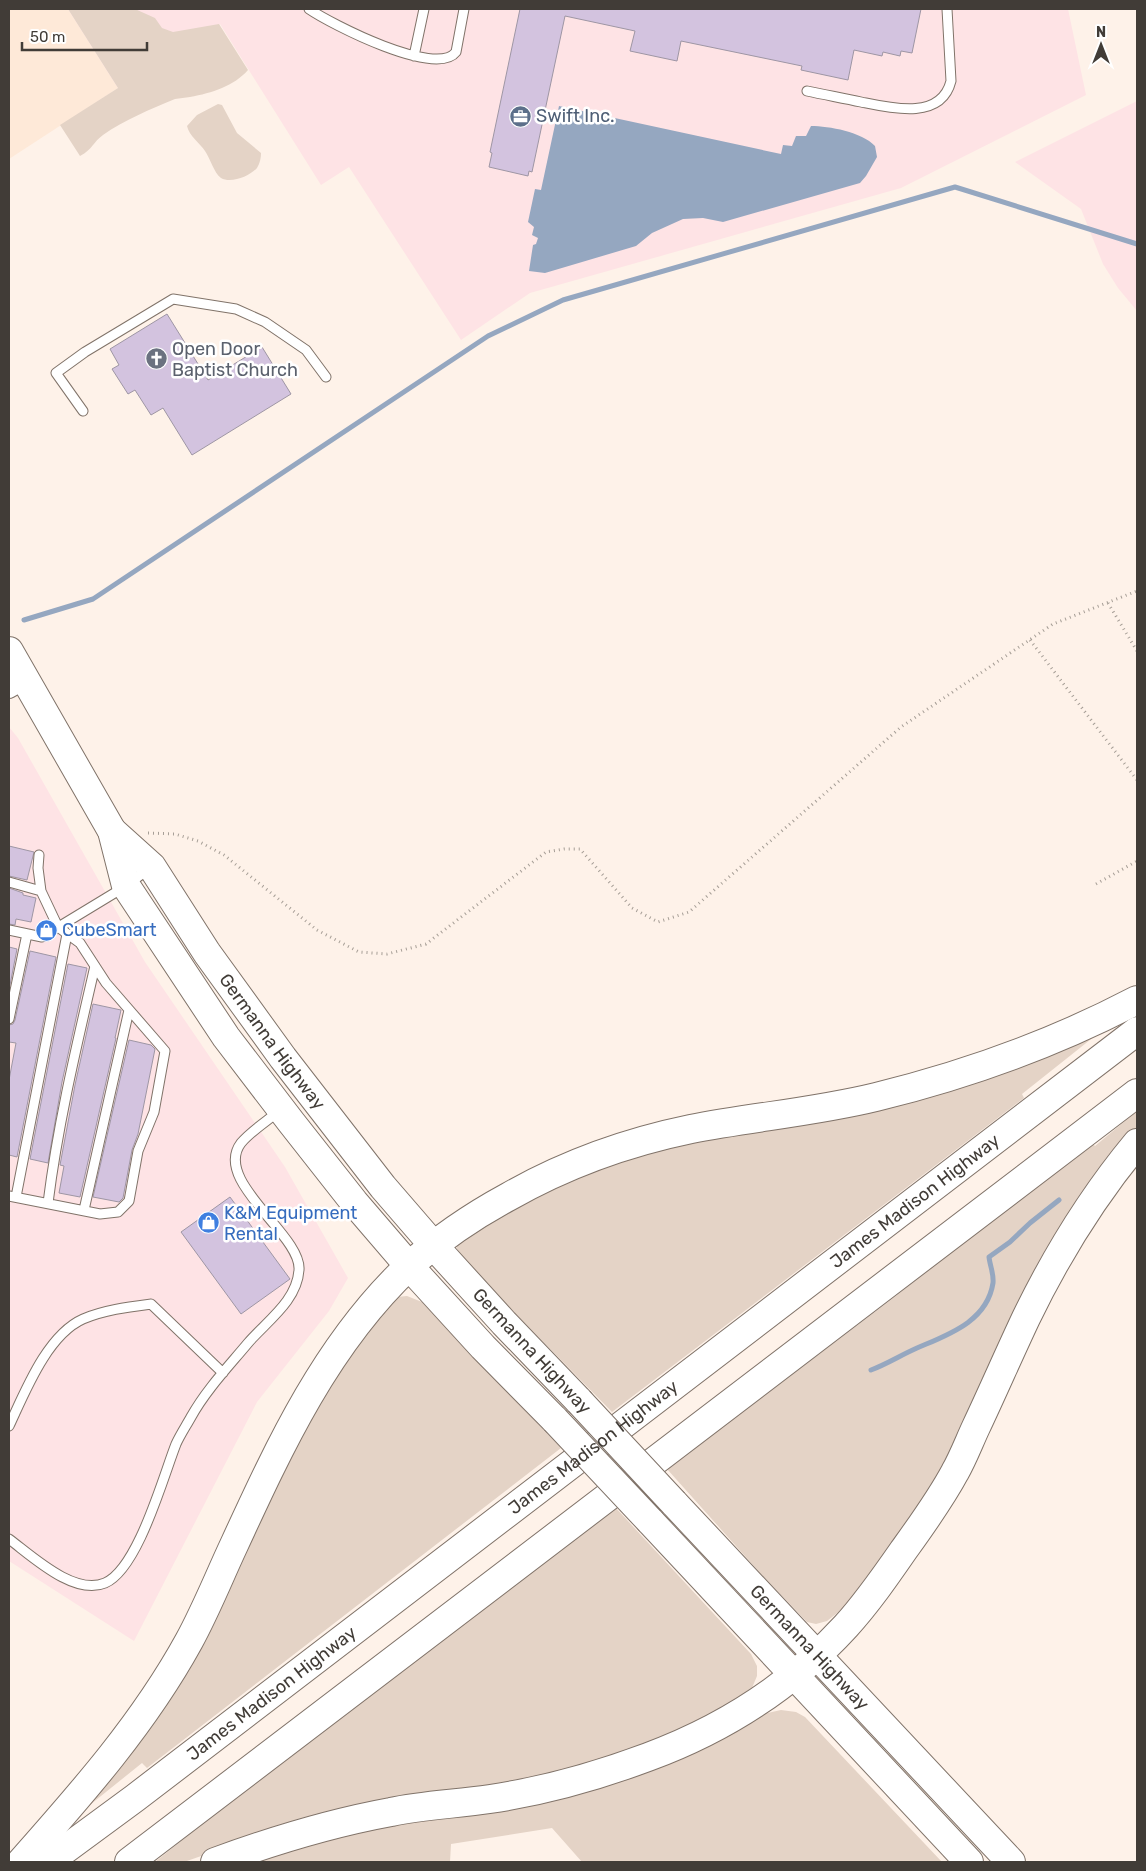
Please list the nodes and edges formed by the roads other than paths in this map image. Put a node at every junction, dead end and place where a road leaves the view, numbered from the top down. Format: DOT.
graph roads {
  1 [pos="310,9"];
  2 [pos="424,9"];
  3 [pos="464,9"];
  4 [pos="947,9"];
  5 [pos="414,56"];
  6 [pos="807,91"];
  7 [pos="326,377"];
  8 [pos="83,411"];
  9 [pos="9,651"];
  10 [pos="17,684"];
  11 [pos="112,831"];
  12 [pos="39,855"];
  13 [pos="152,867"];
  14 [pos="9,882"];
  15 [pos="126,886"];
  16 [pos="41,891"];
  17 [pos="58,928"];
  18 [pos="9,930"];
  19 [pos="27,934"];
  20 [pos="67,934"];
  21 [pos="95,966"];
  22 [pos="1137,1000"];
  23 [pos="130,1010"];
  24 [pos="9,1019"];
  25 [pos="1137,1031"];
  26 [pos="1137,1093"];
  27 [pos="281,1109"];
  28 [pos="1137,1143"];
  29 [pos="12,1196"];
  30 [pos="48,1203"];
  31 [pos="84,1210"];
  32 [pos="434,1246"];
  33 [pos="409,1266"];
  34 [pos="223,1373"];
  35 [pos="9,1426"];
  36 [pos="9,1539"];
  37 [pos="817,1654"];
  38 [pos="792,1675"];
  39 [pos="21,1862"];
  40 [pos="48,1862"];
  41 [pos="129,1862"];
  42 [pos="215,1862"];
  43 [pos="969,1862"];
  44 [pos="1011,1862"];
  1 -- 5 [label="lane"];
  2 -- 5 [label="lane"];
  3 -- 5 [label="lane"];
  4 -- 6 [label="lane"];
  7 -- 8 [label="lane"];
  9 -- 10 [label="main road, Germanna Highway"];
  10 -- 11 [label="main road, Germanna Highway"];
  11 -- 13 [label="main road, Germanna Highway"];
  11 -- 15 [label="main road, Germanna Highway"];
  12 -- 16 [label="lane"];
  13 -- 15 [label="lane"];
  13 -- 32 [label="main road, Germanna Highway"];
  14 -- 16 [label="lane"];
  15 -- 17 [label="lane"];
  15 -- 27 [label="main road, Germanna Highway"];
  16 -- 17 [label="lane"];
  17 -- 19 [label="lane"];
  17 -- 20 [label="lane"];
  18 -- 19 [label="lane"];
  19 -- 24 [label="lane"];
  20 -- 21 [label="lane"];
  20 -- 29 [label="lane"];
  21 -- 23 [label="lane"];
  21 -- 30 [label="lane"];
  22 -- 32 [label="main road"];
  23 -- 31 [label="lane"];
  23 -- 31 [label="lane"];
  25 -- 40 [label="main road, James Madison Highway"];
  26 -- 41 [label="main road"];
  27 -- 33 [label="main road, Germanna Highway"];
  27 -- 34 [label="lane"];
  28 -- 37 [label="main road"];
  29 -- 30 [label="lane"];
  30 -- 31 [label="lane"];
  32 -- 33 [label="main road"];
  32 -- 37 [label="main road, Germanna Highway, bridge"];
  33 -- 38 [label="main road, Germanna Highway, bridge"];
  33 -- 39 [label="main road"];
  34 -- 35 [label="lane"];
  34 -- 36 [label="lane"];
  37 -- 38 [label="main road"];
  37 -- 44 [label="main road, Germanna Highway"];
  38 -- 42 [label="main road"];
  38 -- 43 [label="main road, Germanna Highway"];
}
